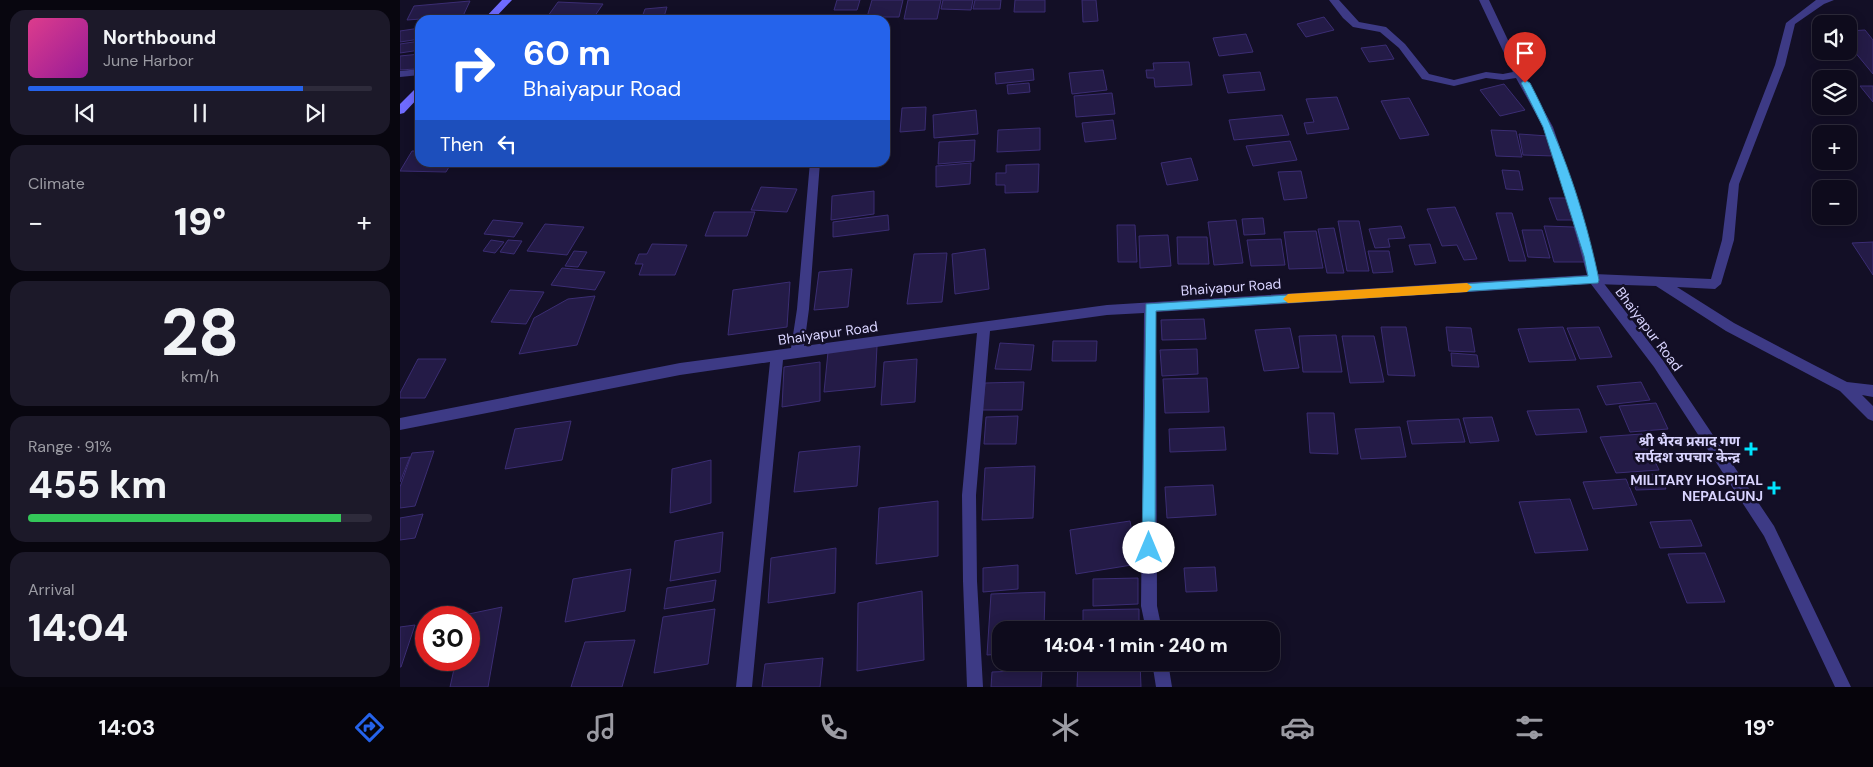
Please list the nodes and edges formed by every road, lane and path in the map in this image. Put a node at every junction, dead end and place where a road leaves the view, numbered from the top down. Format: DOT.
graph roads {
  1 [pos="507,0"];
  2 [pos="1334,0"];
  3 [pos="1484,0"];
  4 [pos="1829,0"];
  5 [pos="493,15"];
  6 [pos="415,72"];
  7 [pos="400,74"];
  8 [pos="1520,74"];
  9 [pos="415,95"];
  10 [pos="400,110"];
  11 [pos="815,167"];
  12 [pos="1594,280"];
  13 [pos="1658,281"];
  14 [pos="1150,307"];
  15 [pos="984,327"];
  16 [pos="797,352"];
  17 [pos="777,355"];
  18 [pos="1845,386"];
  19 [pos="1873,391"];
  20 [pos="1873,414"];
  21 [pos="400,424"];
  22 [pos="1152,621"];
  23 [pos="1161,671"];
  24 [pos="744,687"];
  25 [pos="975,687"];
  26 [pos="1164,687"];
  27 [pos="1843,687"];
  1 -- 5 [label="street"];
  2 -- 8 [label="street"];
  3 -- 8 [label="street"];
  4 -- 13 [label="street"];
  6 -- 7 [label="street"];
  8 -- 12 [label="street"];
  9 -- 10 [label="street"];
  11 -- 16 [label="street"];
  12 -- 13 [label="street"];
  12 -- 14 [label="street, Bhaiyapur Road"];
  12 -- 27 [label="street, Bhaiyapur Road"];
  13 -- 18 [label="street"];
  14 -- 15 [label="street, Bhaiyapur Road"];
  14 -- 22 [label="street"];
  15 -- 16 [label="street, Bhaiyapur Road"];
  15 -- 25 [label="street"];
  16 -- 17 [label="street, Bhaiyapur Road"];
  17 -- 21 [label="street, Bhaiyapur Road"];
  17 -- 24 [label="street"];
  18 -- 19 [label="street"];
  18 -- 20 [label="street"];
  23 -- 26 [label="street"];
}
